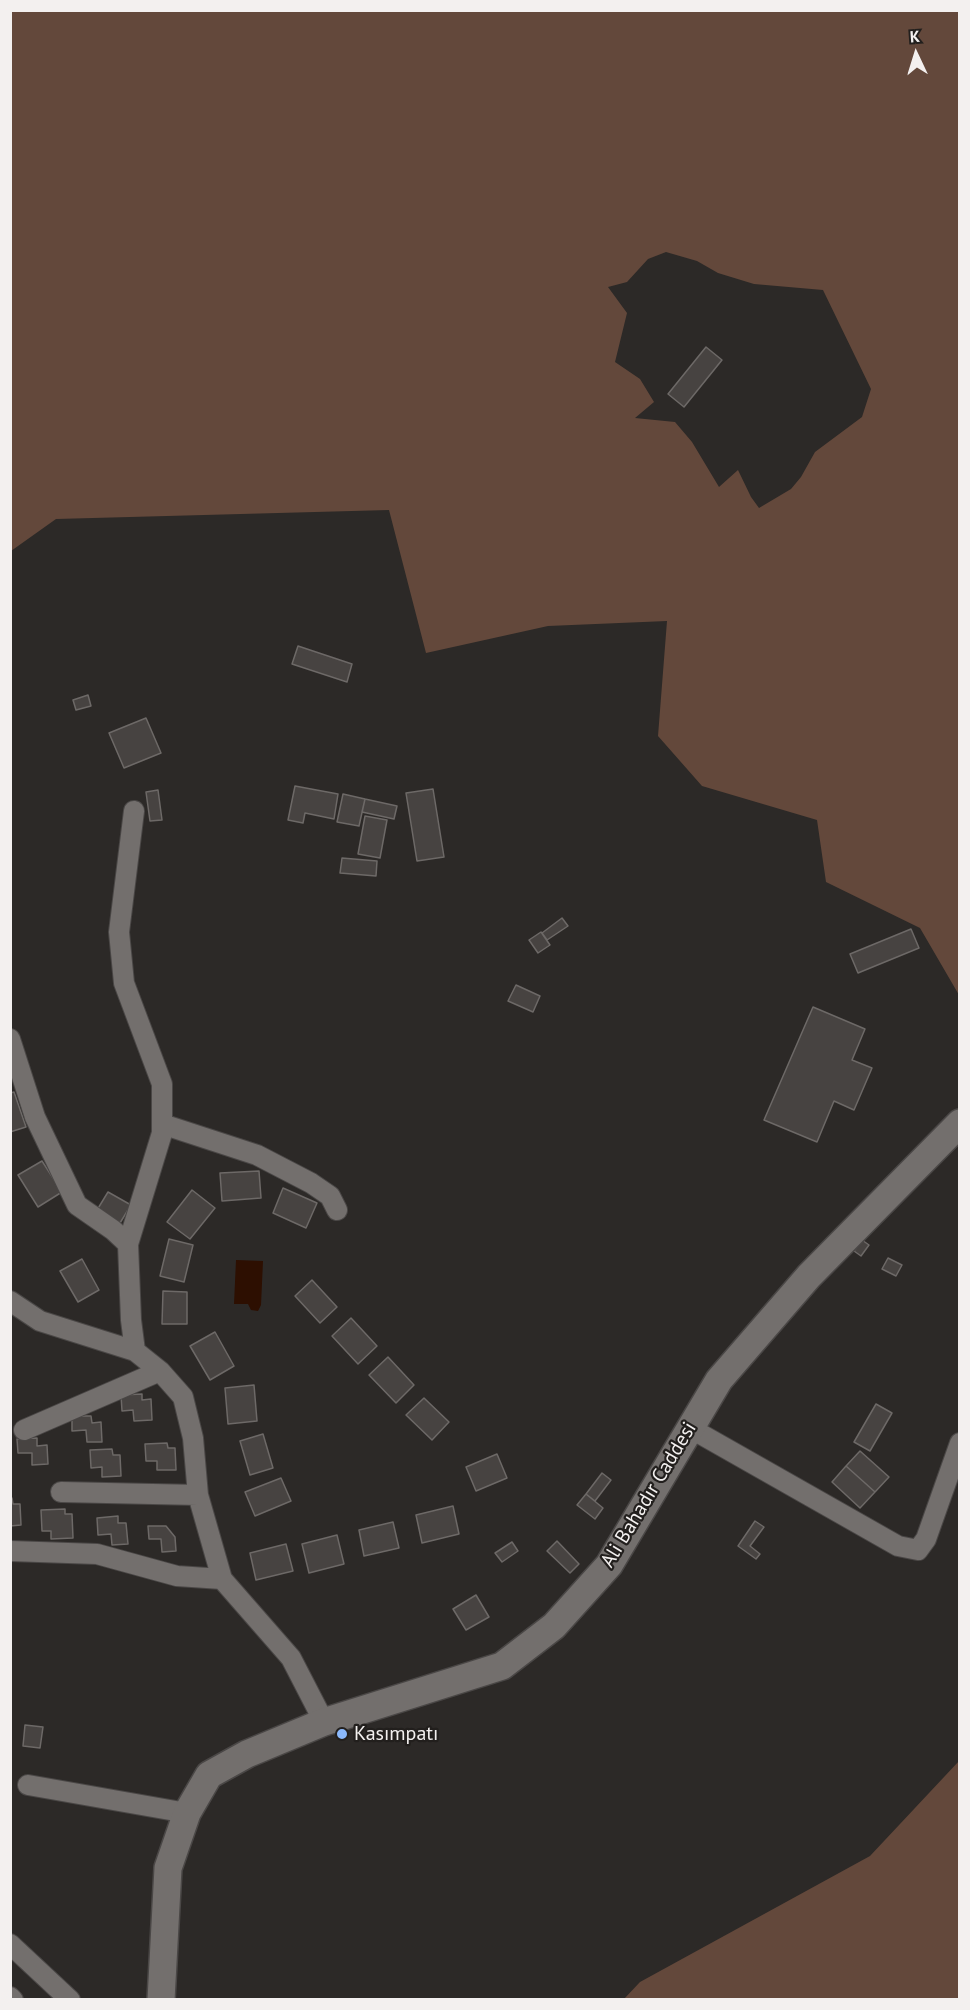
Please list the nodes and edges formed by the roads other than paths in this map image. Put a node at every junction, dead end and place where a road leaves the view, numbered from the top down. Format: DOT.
graph roads {
  1 [pos="134,811"];
  2 [pos="10,1039"];
  3 [pos="960,1123"];
  4 [pos="162,1124"];
  5 [pos="337,1210"];
  6 [pos="128,1244"];
  7 [pos="11,1302"];
  8 [pos="135,1351"];
  9 [pos="160,1371"];
  10 [pos="690,1428"];
  11 [pos="24,1430"];
  12 [pos="960,1443"];
  13 [pos="62,1492"];
  14 [pos="198,1495"];
  15 [pos="10,1551"];
  16 [pos="222,1579"];
  17 [pos="324,1722"];
  18 [pos="28,1785"];
  19 [pos="187,1813"];
  20 [pos="10,1944"];
  21 [pos="70,2000"];
  22 [pos="160,2000"];
  1 -- 4 [label="street"];
  2 -- 6 [label="street"];
  3 -- 10 [label="main road, Ali Bahadır Caddesi"];
  4 -- 5 [label="street"];
  4 -- 6 [label="street"];
  6 -- 8 [label="street"];
  7 -- 8 [label="street"];
  8 -- 9 [label="street"];
  9 -- 11 [label="street"];
  9 -- 14 [label="street"];
  10 -- 12 [label="street"];
  10 -- 17 [label="main road, Ali Bahadır Caddesi"];
  13 -- 14 [label="street"];
  14 -- 16 [label="street"];
  15 -- 16 [label="street"];
  16 -- 17 [label="street"];
  17 -- 19 [label="main road, Ali Bahadır Caddesi"];
  18 -- 19 [label="street"];
  19 -- 22 [label="main road, Ali Bahadır Caddesi"];
  20 -- 21 [label="street"];
}
